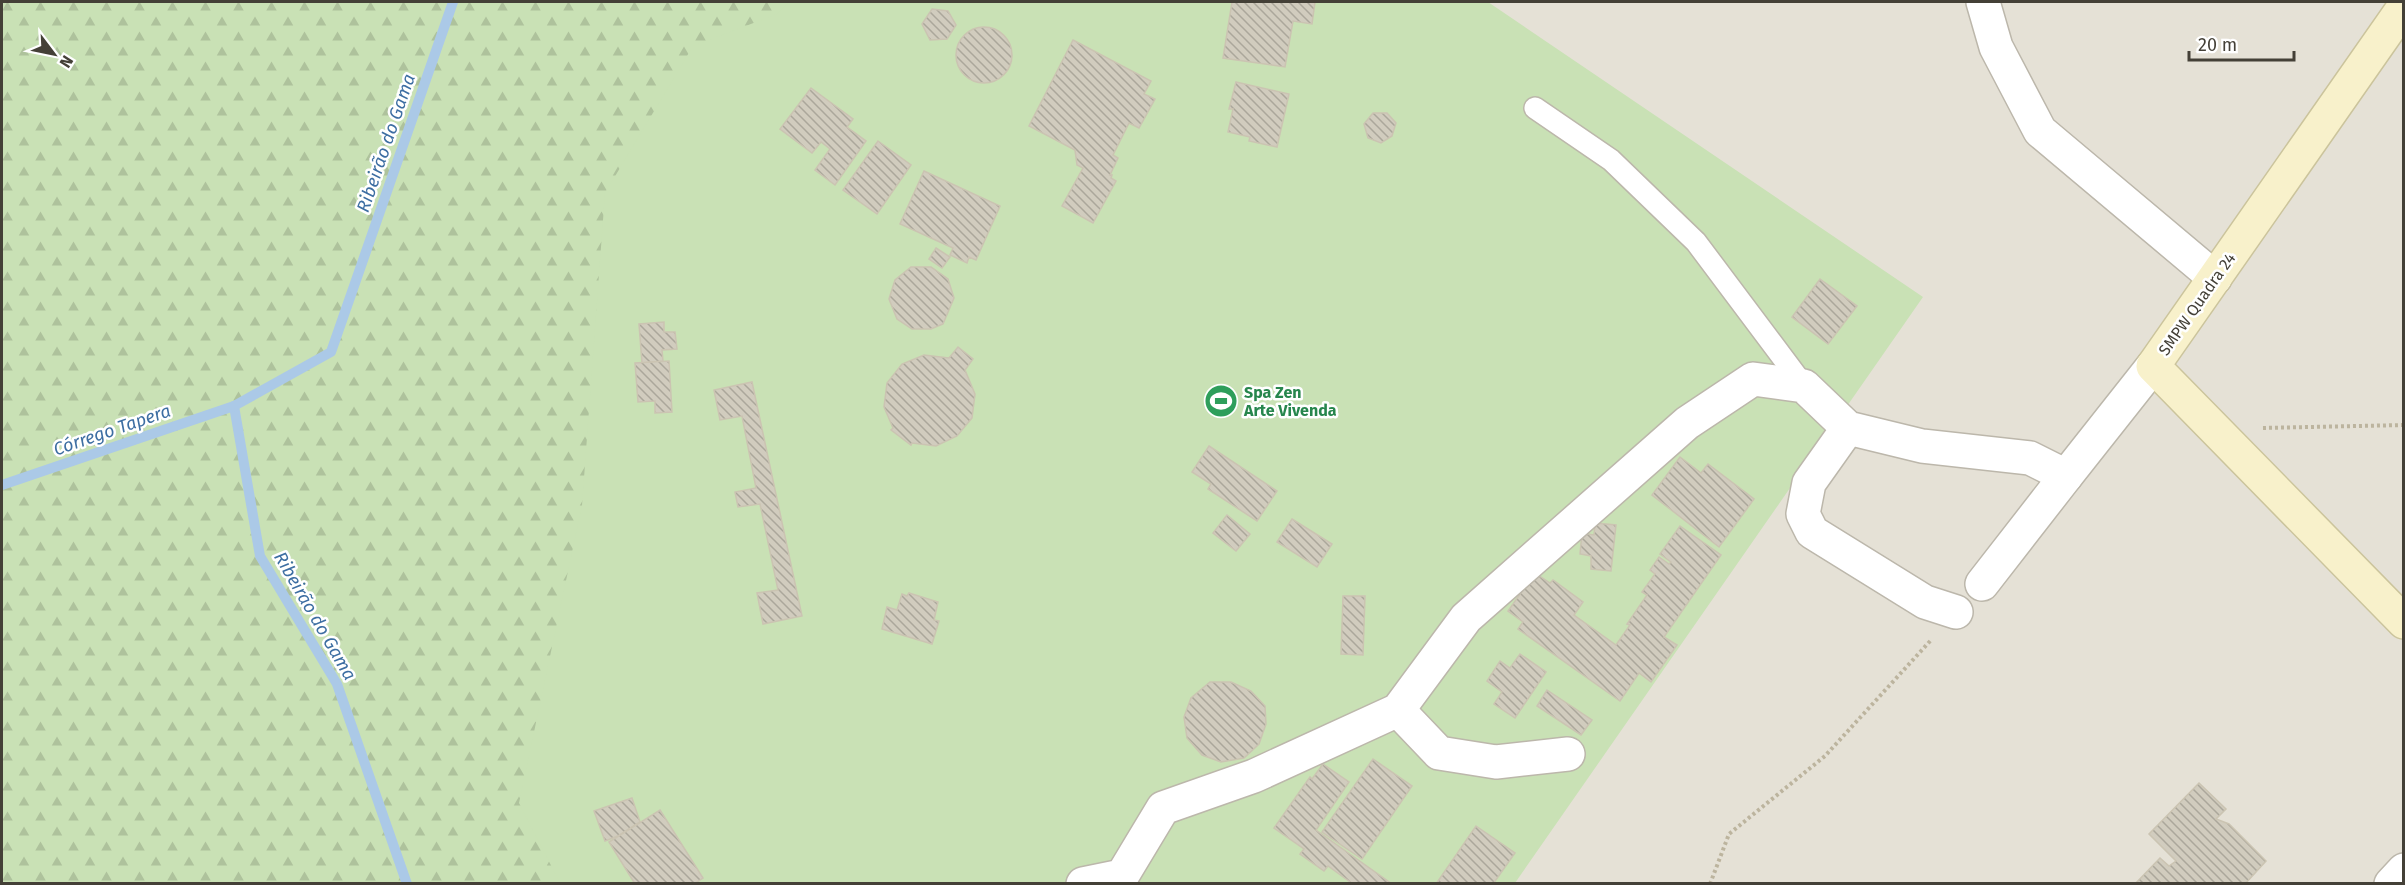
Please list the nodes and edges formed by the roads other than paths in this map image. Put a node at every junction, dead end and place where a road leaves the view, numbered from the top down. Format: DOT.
graph roads {
  1 [pos="1983,2"];
  2 [pos="2403,7"];
  3 [pos="1535,108"];
  4 [pos="2215,278"];
  5 [pos="2153,366"];
  6 [pos="1804,386"];
  7 [pos="1848,428"];
  8 [pos="2066,476"];
  9 [pos="1982,584"];
  10 [pos="1956,612"];
  11 [pos="2403,622"];
  12 [pos="1398,710"];
  13 [pos="1568,754"];
  14 [pos="2403,870"];
  15 [pos="1083,884"];
  16 [pos="2391,884"];
  1 -- 4 [label="street"];
  2 -- 4 [label="street, SMPW Quadra 24"];
  3 -- 6 [label="lane"];
  4 -- 5 [label="street, SMPW Quadra 24"];
  5 -- 8 [label="street"];
  5 -- 11 [label="street, SMPW Quadra 24"];
  6 -- 7 [label="street"];
  6 -- 12 [label="street"];
  7 -- 8 [label="street"];
  7 -- 10 [label="street"];
  8 -- 9 [label="street"];
  12 -- 13 [label="street"];
  12 -- 15 [label="street"];
  14 -- 16 [label="street"];
}
